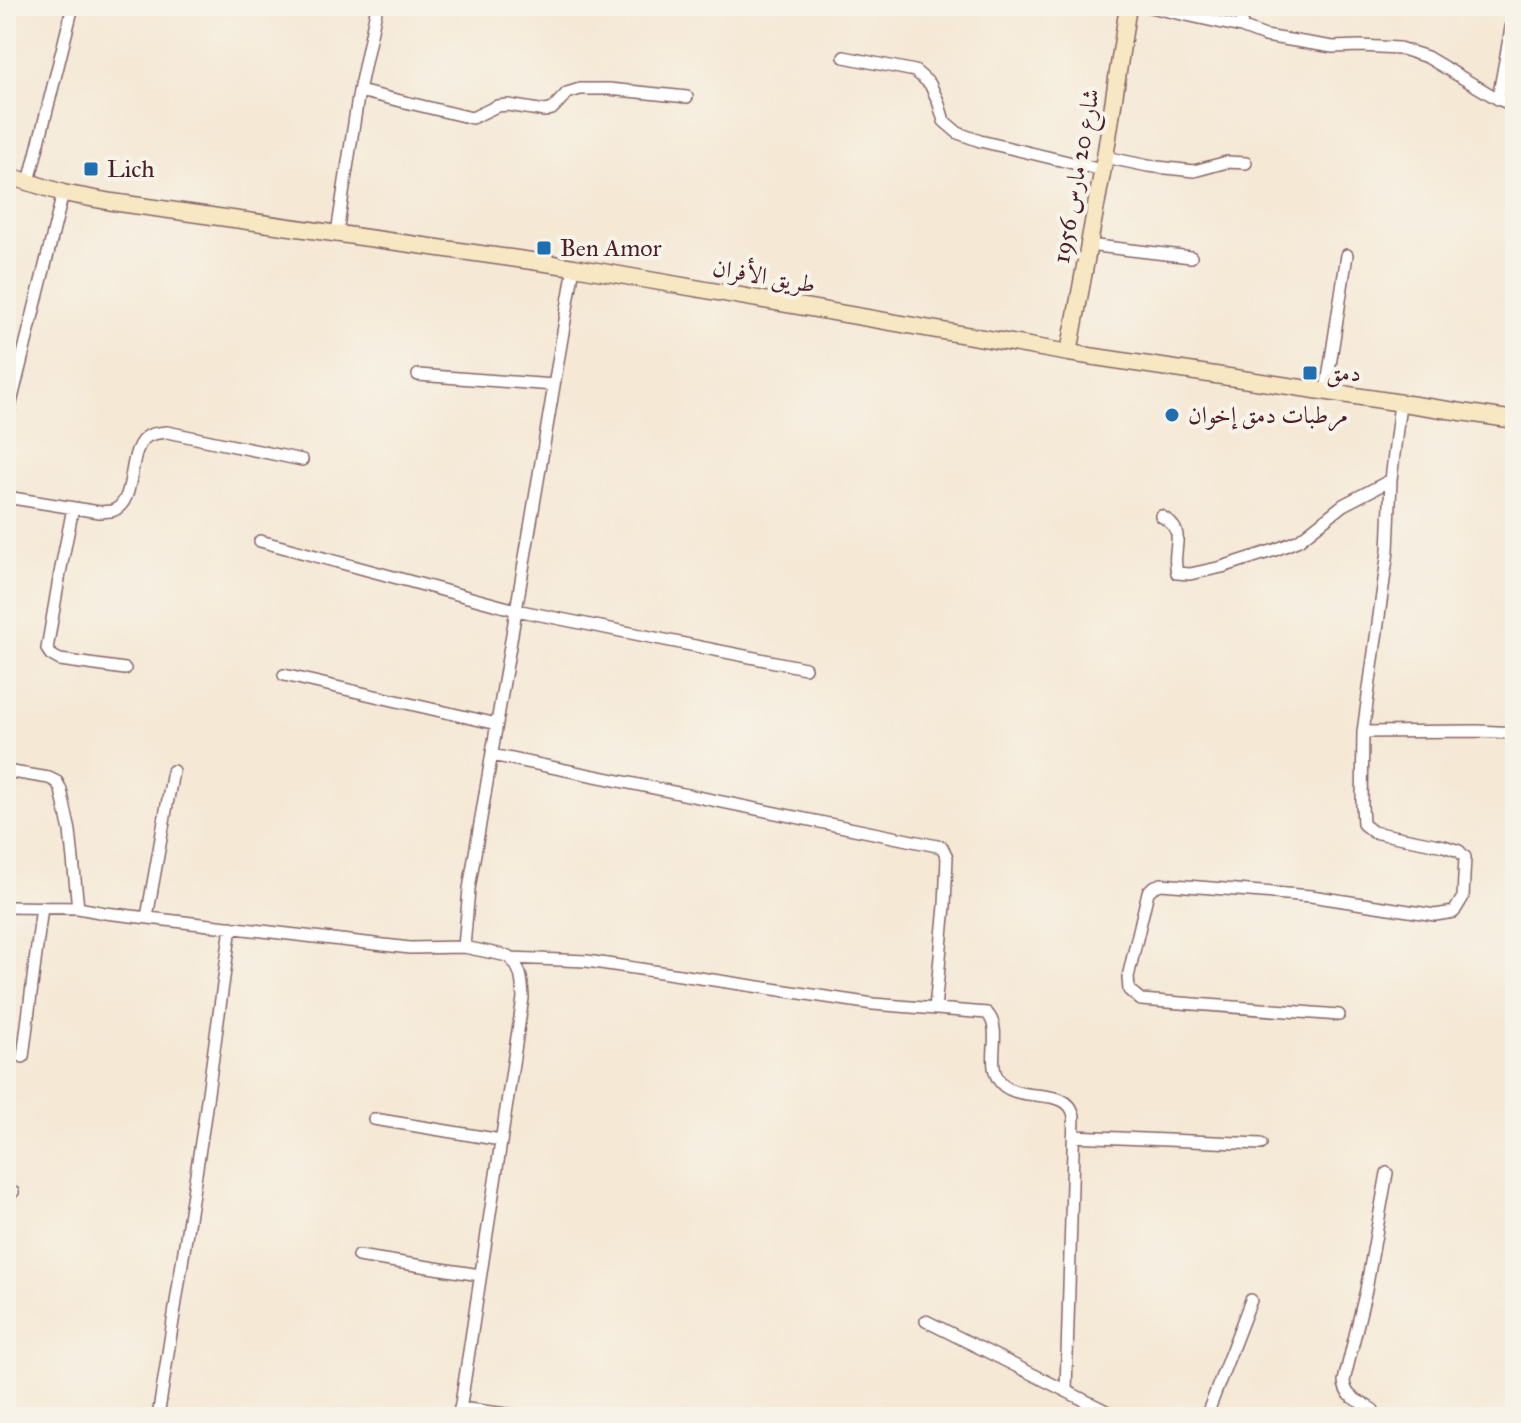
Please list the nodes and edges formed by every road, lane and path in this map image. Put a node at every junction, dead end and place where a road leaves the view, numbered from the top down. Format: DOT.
graph roads {
  1 [pos="73,6"];
  2 [pos="377,6"];
  3 [pos="1128,6"];
  4 [pos="1145,6"];
  5 [pos="1244,6"];
  6 [pos="1515,6"];
  7 [pos="1241,27"];
  8 [pos="844,57"];
  9 [pos="359,91"];
  10 [pos="687,97"];
  11 [pos="1498,99"];
  12 [pos="1515,106"];
  13 [pos="1104,163"];
  14 [pos="1246,163"];
  15 [pos="6,175"];
  16 [pos="29,182"];
  17 [pos="63,193"];
  18 [pos="337,233"];
  19 [pos="1088,245"];
  20 [pos="1347,255"];
  21 [pos="1191,257"];
  22 [pos="574,267"];
  23 [pos="1069,353"];
  24 [pos="418,375"];
  25 [pos="12,377"];
  26 [pos="554,385"];
  27 [pos="1326,391"];
  28 [pos="1400,403"];
  29 [pos="1515,420"];
  30 [pos="6,423"];
  31 [pos="302,460"];
  32 [pos="1391,480"];
  33 [pos="6,497"];
  34 [pos="73,508"];
  35 [pos="1161,516"];
  36 [pos="260,541"];
  37 [pos="516,610"];
  38 [pos="805,668"];
  39 [pos="125,669"];
  40 [pos="284,675"];
  41 [pos="497,724"];
  42 [pos="1363,732"];
  43 [pos="1515,733"];
  44 [pos="492,755"];
  45 [pos="6,771"];
  46 [pos="173,771"];
  47 [pos="6,907"];
  48 [pos="42,907"];
  49 [pos="78,908"];
  50 [pos="147,917"];
  51 [pos="231,927"];
  52 [pos="464,947"];
  53 [pos="510,958"];
  54 [pos="935,1008"];
  55 [pos="1339,1015"];
  56 [pos="23,1057"];
  57 [pos="374,1119"];
  58 [pos="1073,1136"];
  59 [pos="501,1140"];
  60 [pos="1261,1144"];
  61 [pos="1387,1173"];
  62 [pos="358,1256"];
  63 [pos="480,1275"];
  64 [pos="1251,1300"];
  65 [pos="926,1321"];
  66 [pos="1066,1391"];
  67 [pos="459,1413"];
  68 [pos="158,1417"];
  69 [pos="530,1417"];
  70 [pos="1118,1417"];
  71 [pos="1206,1417"];
  72 [pos="1375,1417"];
  1 -- 16 [label="street"];
  2 -- 9 [label="street"];
  3 -- 13 [label="main road, شارع 20 مارس 1956"];
  4 -- 7 [label="street"];
  5 -- 7 [label="street"];
  6 -- 11 [label="street"];
  7 -- 11 [label="street"];
  8 -- 13 [label="street"];
  9 -- 10 [label="street"];
  9 -- 18 [label="street"];
  11 -- 12 [label="street"];
  13 -- 14 [label="street"];
  13 -- 19 [label="main road, شارع 20 مارس 1956"];
  15 -- 16 [label="main road, طريق الأفران"];
  16 -- 17 [label="main road, طريق الأفران"];
  17 -- 18 [label="main road, طريق الأفران"];
  17 -- 25 [label="street"];
  18 -- 22 [label="main road, طريق الأفران"];
  19 -- 21 [label="street"];
  19 -- 23 [label="main road, شارع 20 مارس 1956"];
  20 -- 27 [label="street"];
  22 -- 23 [label="main road, طريق الأفران"];
  22 -- 26 [label="street"];
  23 -- 27 [label="main road, طريق الأفران"];
  24 -- 26 [label="street"];
  25 -- 30 [label="street"];
  26 -- 37 [label="street"];
  27 -- 28 [label="main road, طريق الأفران"];
  28 -- 29 [label="main road, طريق الأفران"];
  28 -- 32 [label="street"];
  31 -- 34 [label="street"];
  32 -- 35 [label="street"];
  32 -- 42 [label="street"];
  33 -- 34 [label="street"];
  34 -- 39 [label="street"];
  36 -- 37 [label="street"];
  37 -- 38 [label="street"];
  37 -- 41 [label="street"];
  40 -- 41 [label="street"];
  41 -- 44 [label="street"];
  42 -- 43 [label="street"];
  42 -- 55 [label="street"];
  44 -- 52 [label="street"];
  44 -- 54 [label="street"];
  45 -- 49 [label="street"];
  46 -- 50 [label="street"];
  47 -- 48 [label="street"];
  48 -- 49 [label="street"];
  48 -- 56 [label="street"];
  49 -- 50 [label="street"];
  50 -- 51 [label="street"];
  51 -- 52 [label="street"];
  51 -- 68 [label="street"];
  52 -- 53 [label="street"];
  53 -- 54 [label="street"];
  53 -- 59 [label="street"];
  54 -- 58 [label="street"];
  57 -- 59 [label="street"];
  58 -- 60 [label="street"];
  58 -- 66 [label="street"];
  59 -- 63 [label="street"];
  61 -- 72 [label="street"];
  62 -- 63 [label="street"];
  63 -- 67 [label="street"];
  64 -- 71 [label="street"];
  65 -- 66 [label="street"];
  66 -- 70 [label="street"];
  67 -- 69 [label="street"];
}
